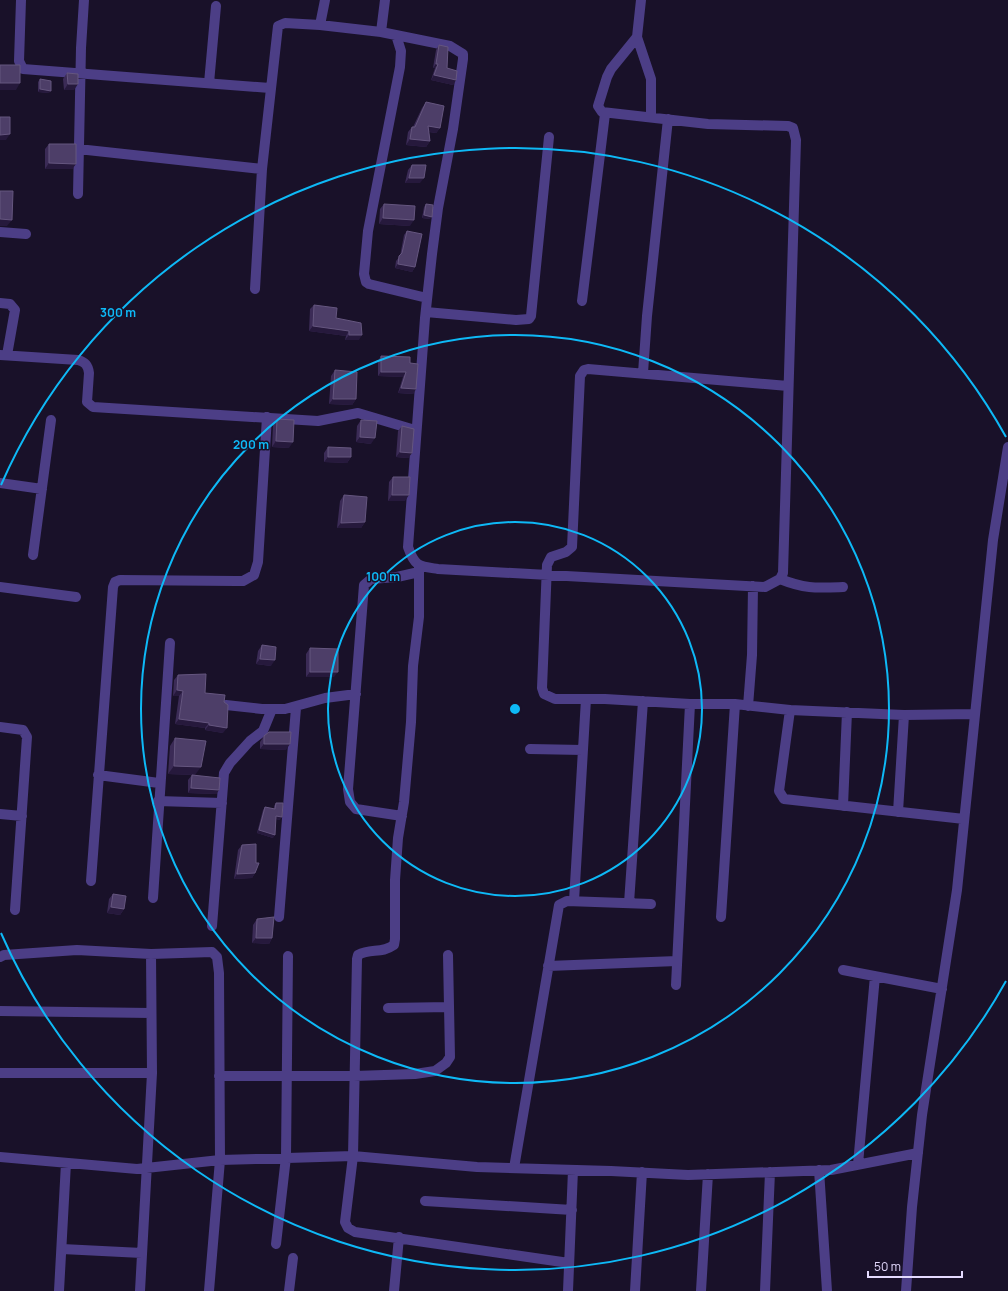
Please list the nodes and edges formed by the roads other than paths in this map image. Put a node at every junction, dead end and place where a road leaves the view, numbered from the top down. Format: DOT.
graph roads {
  1 [pos="21,0"];
  2 [pos="84,0"];
  3 [pos="325,0"];
  4 [pos="385,0"];
  5 [pos="641,0"];
  6 [pos="216,6"];
  7 [pos="320,25"];
  8 [pos="381,32"];
  9 [pos="396,35"];
  10 [pos="637,37"];
  11 [pos="80,74"];
  12 [pos="209,83"];
  13 [pos="270,88"];
  14 [pos="605,114"];
  15 [pos="651,117"];
  16 [pos="668,119"];
  17 [pos="549,137"];
  18 [pos="78,149"];
  19 [pos="262,169"];
  20 [pos="78,194"];
  21 [pos="0,232"];
  22 [pos="26,234"];
  23 [pos="255,289"];
  24 [pos="427,298"];
  25 [pos="582,301"];
  26 [pos="0,303"];
  27 [pos="426,312"];
  28 [pos="4,355"];
  29 [pos="643,373"];
  30 [pos="788,386"];
  31 [pos="267,417"];
  32 [pos="51,420"];
  33 [pos="416,430"];
  34 [pos="1008,447"];
  35 [pos="0,483"];
  36 [pos="42,489"];
  37 [pos="34,555"];
  38 [pos="419,569"];
  39 [pos="547,574"];
  40 [pos="780,579"];
  41 [pos="753,586"];
  42 [pos="0,587"];
  43 [pos="842,587"];
  44 [pos="76,597"];
  45 [pos="170,643"];
  46 [pos="356,694"];
  47 [pos="586,699"];
  48 [pos="643,701"];
  49 [pos="690,704"];
  50 [pos="735,704"];
  51 [pos="226,705"];
  52 [pos="748,706"];
  53 [pos="296,708"];
  54 [pos="272,709"];
  55 [pos="790,710"];
  56 [pos="847,712"];
  57 [pos="974,714"];
  58 [pos="904,715"];
  59 [pos="0,727"];
  60 [pos="530,749"];
  61 [pos="583,750"];
  62 [pos="98,775"];
  63 [pos="160,783"];
  64 [pos="158,802"];
  65 [pos="222,803"];
  66 [pos="843,806"];
  67 [pos="898,812"];
  68 [pos="0,814"];
  69 [pos="22,816"];
  70 [pos="402,816"];
  71 [pos="964,818"];
  72 [pos="91,881"];
  73 [pos="153,898"];
  74 [pos="574,901"];
  75 [pos="629,903"];
  76 [pos="651,904"];
  77 [pos="15,910"];
  78 [pos="279,917"];
  79 [pos="721,917"];
  80 [pos="212,926"];
  81 [pos="150,954"];
  82 [pos="448,955"];
  83 [pos="288,956"];
  84 [pos="0,957"];
  85 [pos="677,961"];
  86 [pos="548,966"];
  87 [pos="843,970"];
  88 [pos="875,976"];
  89 [pos="676,985"];
  90 [pos="942,989"];
  91 [pos="449,1007"];
  92 [pos="388,1008"];
  93 [pos="0,1010"];
  94 [pos="151,1013"];
  95 [pos="0,1073"];
  96 [pos="152,1073"];
  97 [pos="219,1076"];
  98 [pos="287,1076"];
  99 [pos="354,1076"];
  100 [pos="918,1153"];
  101 [pos="353,1156"];
  102 [pos="0,1157"];
  103 [pos="286,1157"];
  104 [pos="220,1160"];
  105 [pos="66,1163"];
  106 [pos="858,1164"];
  107 [pos="148,1168"];
  108 [pos="514,1168"];
  109 [pos="573,1170"];
  110 [pos="819,1170"];
  111 [pos="642,1172"];
  112 [pos="770,1172"];
  113 [pos="708,1174"];
  114 [pos="425,1201"];
  115 [pos="572,1210"];
  116 [pos="399,1238"];
  117 [pos="276,1244"];
  118 [pos="62,1249"];
  119 [pos="142,1254"];
  120 [pos="293,1258"];
  121 [pos="569,1263"];
  122 [pos="59,1291"];
  123 [pos="140,1291"];
  124 [pos="209,1291"];
  125 [pos="289,1291"];
  126 [pos="394,1291"];
  127 [pos="568,1291"];
  128 [pos="635,1291"];
  129 [pos="701,1291"];
  130 [pos="765,1291"];
  131 [pos="828,1291"];
  132 [pos="906,1291"];
  1 -- 11 [label="street"];
  2 -- 11 [label="street"];
  3 -- 7 [label="street"];
  4 -- 8 [label="street"];
  5 -- 10 [label="street"];
  6 -- 12 [label="street"];
  7 -- 8 [label="street"];
  7 -- 13 [label="street"];
  8 -- 9 [label="street"];
  9 -- 24 [label="street"];
  9 -- 24 [label="street"];
  10 -- 14 [label="street"];
  10 -- 15 [label="street"];
  11 -- 12 [label="street"];
  11 -- 18 [label="street"];
  12 -- 13 [label="street"];
  13 -- 19 [label="street"];
  14 -- 15 [label="street"];
  14 -- 25 [label="street"];
  15 -- 16 [label="street"];
  16 -- 29 [label="street"];
  16 -- 30 [label="street"];
  17 -- 27 [label="street"];
  18 -- 19 [label="street"];
  18 -- 20 [label="street"];
  19 -- 23 [label="street"];
  21 -- 22 [label="street"];
  24 -- 27 [label="street"];
  26 -- 28 [label="street"];
  27 -- 33 [label="street"];
  28 -- 31 [label="street"];
  29 -- 30 [label="street"];
  29 -- 39 [label="street"];
  30 -- 40 [label="street"];
  31 -- 33 [label="street"];
  31 -- 62 [label="street"];
  32 -- 36 [label="street"];
  33 -- 38 [label="street"];
  34 -- 57 [label="street"];
  35 -- 36 [label="street"];
  36 -- 37 [label="street"];
  38 -- 39 [label="street"];
  38 -- 46 [label="street"];
  38 -- 70 [label="street"];
  39 -- 41 [label="street"];
  39 -- 47 [label="street"];
  40 -- 41 [label="street"];
  40 -- 43 [label="street"];
  41 -- 52 [label="street"];
  42 -- 44 [label="street"];
  45 -- 63 [label="street"];
  46 -- 53 [label="street"];
  46 -- 70 [label="street"];
  47 -- 48 [label="street"];
  47 -- 61 [label="street"];
  48 -- 49 [label="street"];
  48 -- 75 [label="street"];
  49 -- 50 [label="street"];
  49 -- 85 [label="street"];
  50 -- 52 [label="street"];
  50 -- 79 [label="street"];
  51 -- 54 [label="street"];
  52 -- 55 [label="street"];
  53 -- 54 [label="street"];
  53 -- 78 [label="street"];
  54 -- 65 [label="street"];
  55 -- 56 [label="street"];
  55 -- 66 [label="street"];
  56 -- 58 [label="street"];
  56 -- 66 [label="street"];
  57 -- 58 [label="street"];
  57 -- 71 [label="street"];
  58 -- 67 [label="street"];
  59 -- 69 [label="street"];
  60 -- 61 [label="street"];
  61 -- 74 [label="street"];
  62 -- 63 [label="street"];
  62 -- 72 [label="street"];
  63 -- 64 [label="street"];
  64 -- 65 [label="street"];
  64 -- 73 [label="street"];
  65 -- 80 [label="street"];
  66 -- 67 [label="street"];
  67 -- 71 [label="street"];
  68 -- 69 [label="street"];
  69 -- 77 [label="street"];
  70 -- 99 [label="street"];
  71 -- 90 [label="street"];
  74 -- 75 [label="street"];
  74 -- 86 [label="street"];
  75 -- 76 [label="street"];
  81 -- 84 [label="street"];
  81 -- 94 [label="street"];
  81 -- 97 [label="street"];
  82 -- 91 [label="street"];
  83 -- 98 [label="street"];
  85 -- 86 [label="street"];
  85 -- 89 [label="street"];
  86 -- 108 [label="street"];
  87 -- 88 [label="street"];
  88 -- 90 [label="street"];
  88 -- 106 [label="street"];
  90 -- 100 [label="street"];
  91 -- 92 [label="street"];
  91 -- 99 [label="street"];
  93 -- 94 [label="street"];
  94 -- 96 [label="street"];
  95 -- 96 [label="street"];
  96 -- 107 [label="street"];
  97 -- 98 [label="street"];
  97 -- 104 [label="street"];
  98 -- 99 [label="street"];
  98 -- 103 [label="street"];
  99 -- 101 [label="street"];
  100 -- 106 [label="street"];
  100 -- 132 [label="street"];
  101 -- 103 [label="street"];
  101 -- 108 [label="street"];
  101 -- 116 [label="street"];
  102 -- 105 [label="street"];
  103 -- 104 [label="street"];
  103 -- 117 [label="street"];
  104 -- 107 [label="street"];
  104 -- 124 [label="street"];
  105 -- 107 [label="street"];
  105 -- 118 [label="street"];
  106 -- 110 [label="street"];
  107 -- 119 [label="street"];
  108 -- 109 [label="street"];
  109 -- 111 [label="street"];
  109 -- 115 [label="street"];
  110 -- 112 [label="street"];
  110 -- 131 [label="street"];
  111 -- 113 [label="street"];
  111 -- 128 [label="street"];
  112 -- 113 [label="street"];
  112 -- 130 [label="street"];
  113 -- 129 [label="street"];
  114 -- 115 [label="street"];
  115 -- 121 [label="street"];
  116 -- 121 [label="street"];
  116 -- 126 [label="street"];
  118 -- 119 [label="street"];
  118 -- 122 [label="street"];
  119 -- 123 [label="street"];
  120 -- 125 [label="street"];
  121 -- 127 [label="street"];
}
